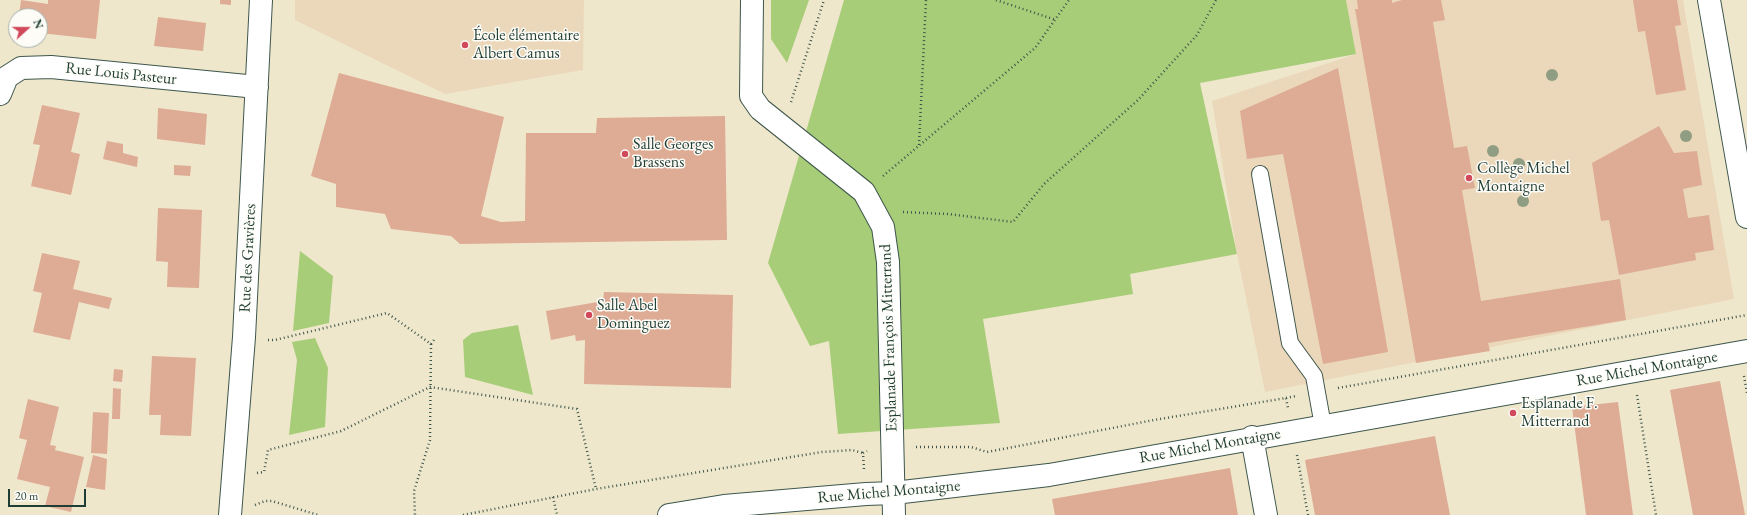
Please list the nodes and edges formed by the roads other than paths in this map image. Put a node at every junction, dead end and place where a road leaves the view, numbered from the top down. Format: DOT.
graph roads {
  1 [pos="261,0"];
  2 [pos="752,0"];
  3 [pos="1709,0"];
  4 [pos="257,87"];
  5 [pos="0,94"];
  6 [pos="1260,174"];
  7 [pos="1747,217"];
  8 [pos="1747,351"];
  9 [pos="1323,426"];
  10 [pos="1252,437"];
  11 [pos="894,493"];
  12 [pos="230,515"];
  13 [pos="669,515"];
  14 [pos="894,515"];
  15 [pos="1266,515"];
  1 -- 4 [label="street, Rue des Gravières"];
  2 -- 11 [label="street, Esplanade François Mitterrand"];
  3 -- 7 [label="street"];
  4 -- 5 [label="street, Rue Louis Pasteur"];
  4 -- 12 [label="street, Rue des Gravières"];
  6 -- 9 [label="lane"];
  8 -- 9 [label="street, Rue Michel Montaigne"];
  9 -- 10 [label="street, Rue Michel Montaigne"];
  10 -- 11 [label="street, Rue Michel Montaigne"];
  10 -- 15 [label="street"];
  11 -- 13 [label="street, Rue Michel Montaigne"];
  11 -- 14 [label="street, Esplanade François Mitterrand"];
}
